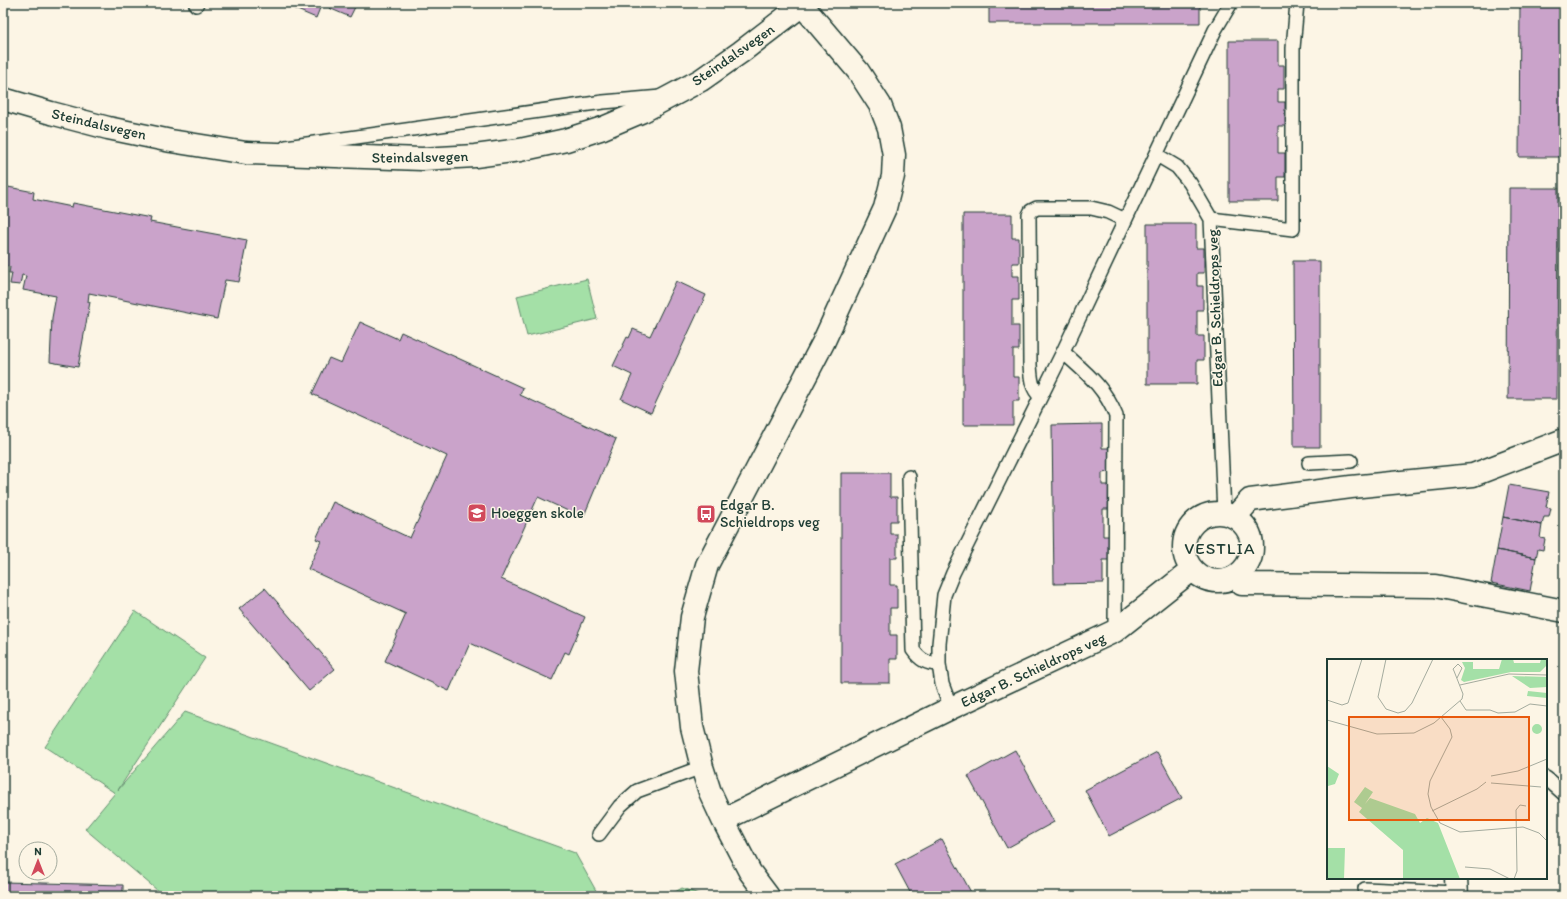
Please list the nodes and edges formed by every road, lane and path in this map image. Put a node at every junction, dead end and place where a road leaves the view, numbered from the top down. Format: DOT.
graph roads {
  1 [pos="1231,3"];
  2 [pos="1297,3"];
  3 [pos="803,4"];
  4 [pos="671,96"];
  5 [pos="3,99"];
  6 [pos="246,153"];
  7 [pos="1157,155"];
  8 [pos="1211,219"];
  9 [pos="1125,220"];
  10 [pos="1062,352"];
  11 [pos="1040,396"];
  12 [pos="1564,440"];
  13 [pos="1351,461"];
  14 [pos="1309,463"];
  15 [pos="909,477"];
  16 [pos="1230,515"];
  17 [pos="1192,570"];
  18 [pos="1236,577"];
  19 [pos="1564,611"];
  20 [pos="1115,631"];
  21 [pos="939,664"];
  22 [pos="951,708"];
  23 [pos="702,767"];
  24 [pos="1547,779"];
  25 [pos="1564,794"];
  26 [pos="723,820"];
  27 [pos="599,834"];
  28 [pos="1365,889"];
  29 [pos="1456,889"];
  30 [pos="768,896"];
  1 -- 7 [label="lane, Edgar B. Schieldrops veg"];
  2 -- 8 [label="lane, Edgar B. Schieldrops veg"];
  3 -- 4 [label="street, Steindalsvegen"];
  3 -- 23 [label="street"];
  4 -- 6 [label="lane"];
  4 -- 6 [label="street, Steindalsvegen"];
  5 -- 6 [label="street, Steindalsvegen"];
  7 -- 8 [label="lane"];
  7 -- 9 [label="lane, Edgar B. Schieldrops veg"];
  8 -- 16 [label="lane, Edgar B. Schieldrops veg"];
  9 -- 10 [label="lane, Edgar B. Schieldrops veg"];
  9 -- 11 [label="lane"];
  10 -- 11 [label="lane, Edgar B. Schieldrops veg"];
  10 -- 20 [label="lane, Edgar B. Schieldrops veg"];
  11 -- 21 [label="lane, Edgar B. Schieldrops veg"];
  12 -- 16 [label="street"];
  13 -- 14 [label="lane"];
  15 -- 21 [label="lane"];
  16 -- 17 [label="street"];
  16 -- 18 [label="street"];
  17 -- 18 [label="street"];
  17 -- 20 [label="street, Edgar B. Schieldrops veg"];
  18 -- 19 [label="street"];
  20 -- 22 [label="street, Edgar B. Schieldrops veg"];
  21 -- 22 [label="lane, Edgar B. Schieldrops veg"];
  22 -- 26 [label="street, Edgar B. Schieldrops veg"];
  23 -- 26 [label="street"];
  23 -- 27 [label="lane"];
  24 -- 25 [label="lane"];
  26 -- 30 [label="street"];
  28 -- 29 [label="lane"];
}
